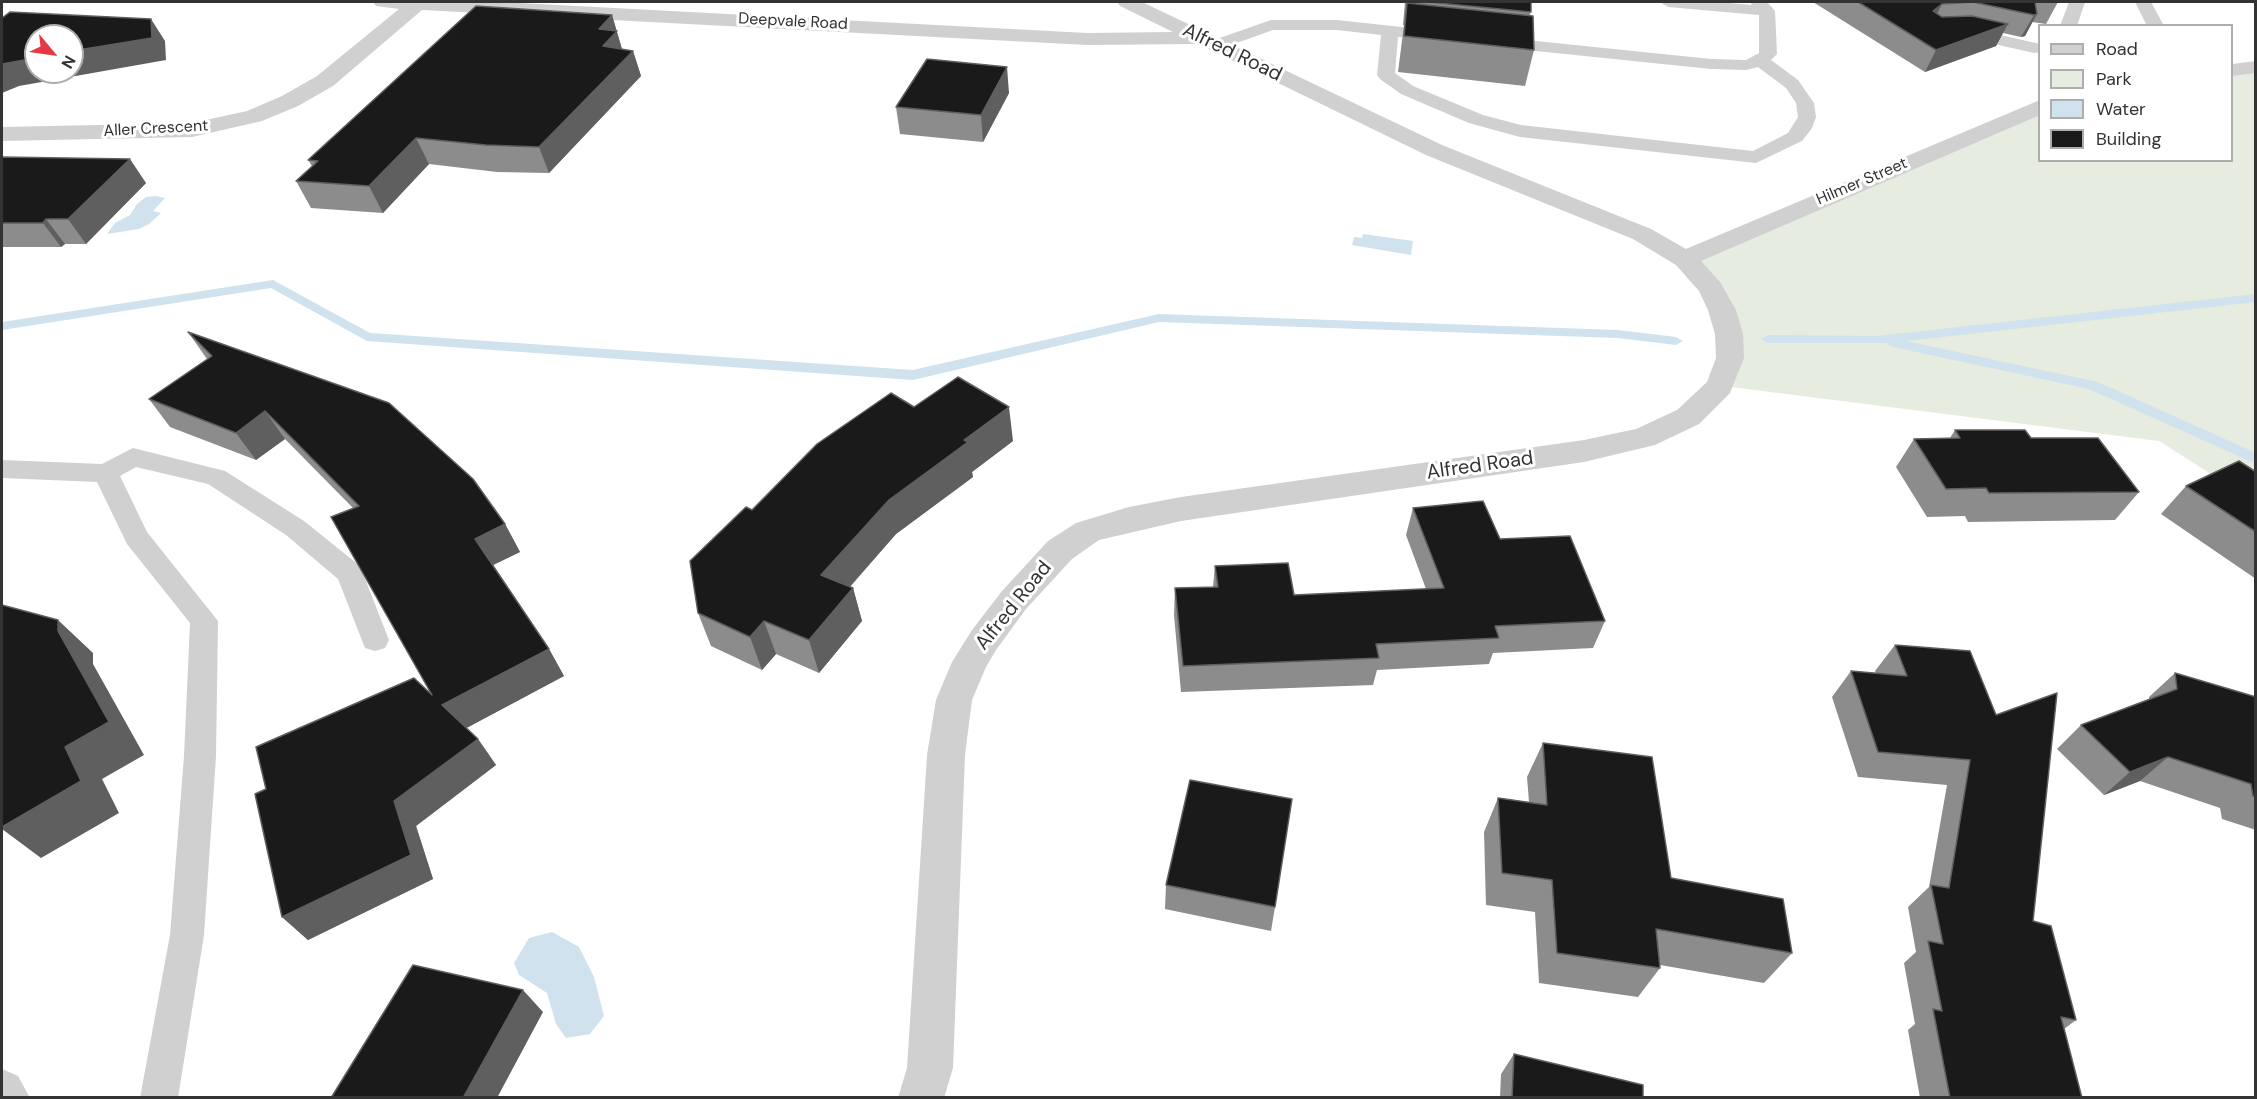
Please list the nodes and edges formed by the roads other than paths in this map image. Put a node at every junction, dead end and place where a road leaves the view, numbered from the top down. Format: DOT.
graph roads {
  1 [pos="383,2"];
  2 [pos="1127,2"];
  3 [pos="1668,2"];
  4 [pos="2077,2"];
  5 [pos="2143,2"];
  6 [pos="417,3"];
  7 [pos="1762,6"];
  8 [pos="2069,24"];
  9 [pos="2155,24"];
  10 [pos="1390,31"];
  11 [pos="1952,32"];
  12 [pos="1460,38"];
  13 [pos="1483,40"];
  14 [pos="1209,41"];
  15 [pos="2038,51"];
  16 [pos="1761,61"];
  17 [pos="2256,67"];
  18 [pos="2233,70"];
  19 [pos="2038,108"];
  20 [pos="2,134"];
  21 [pos="1685,259"];
  22 [pos="2,469"];
  23 [pos="106,473"];
  24 [pos="375,640"];
  25 [pos="2,1092"];
  26 [pos="7,1098"];
  27 [pos="159,1098"];
  28 [pos="921,1098"];
  1 -- 6 [label="street, Deepvale Road"];
  2 -- 14 [label="street, Alfred Road"];
  3 -- 7 [label="lane"];
  4 -- 8 [label="lane"];
  5 -- 9 [label="lane"];
  6 -- 14 [label="street, Deepvale Road"];
  6 -- 20 [label="street, Aller Crescent"];
  7 -- 16 [label="lane"];
  10 -- 12 [label="lane"];
  10 -- 14 [label="lane"];
  10 -- 16 [label="lane"];
  11 -- 15 [label="lane"];
  13 -- 16 [label="lane"];
  14 -- 21 [label="street, Alfred Road"];
  17 -- 18 [label="street"];
  19 -- 21 [label="street, Hilmer Street"];
  21 -- 28 [label="street, Alfred Road"];
  22 -- 23 [label="lane"];
  23 -- 24 [label="lane"];
  23 -- 27 [label="lane"];
  25 -- 26 [label="street"];
}
